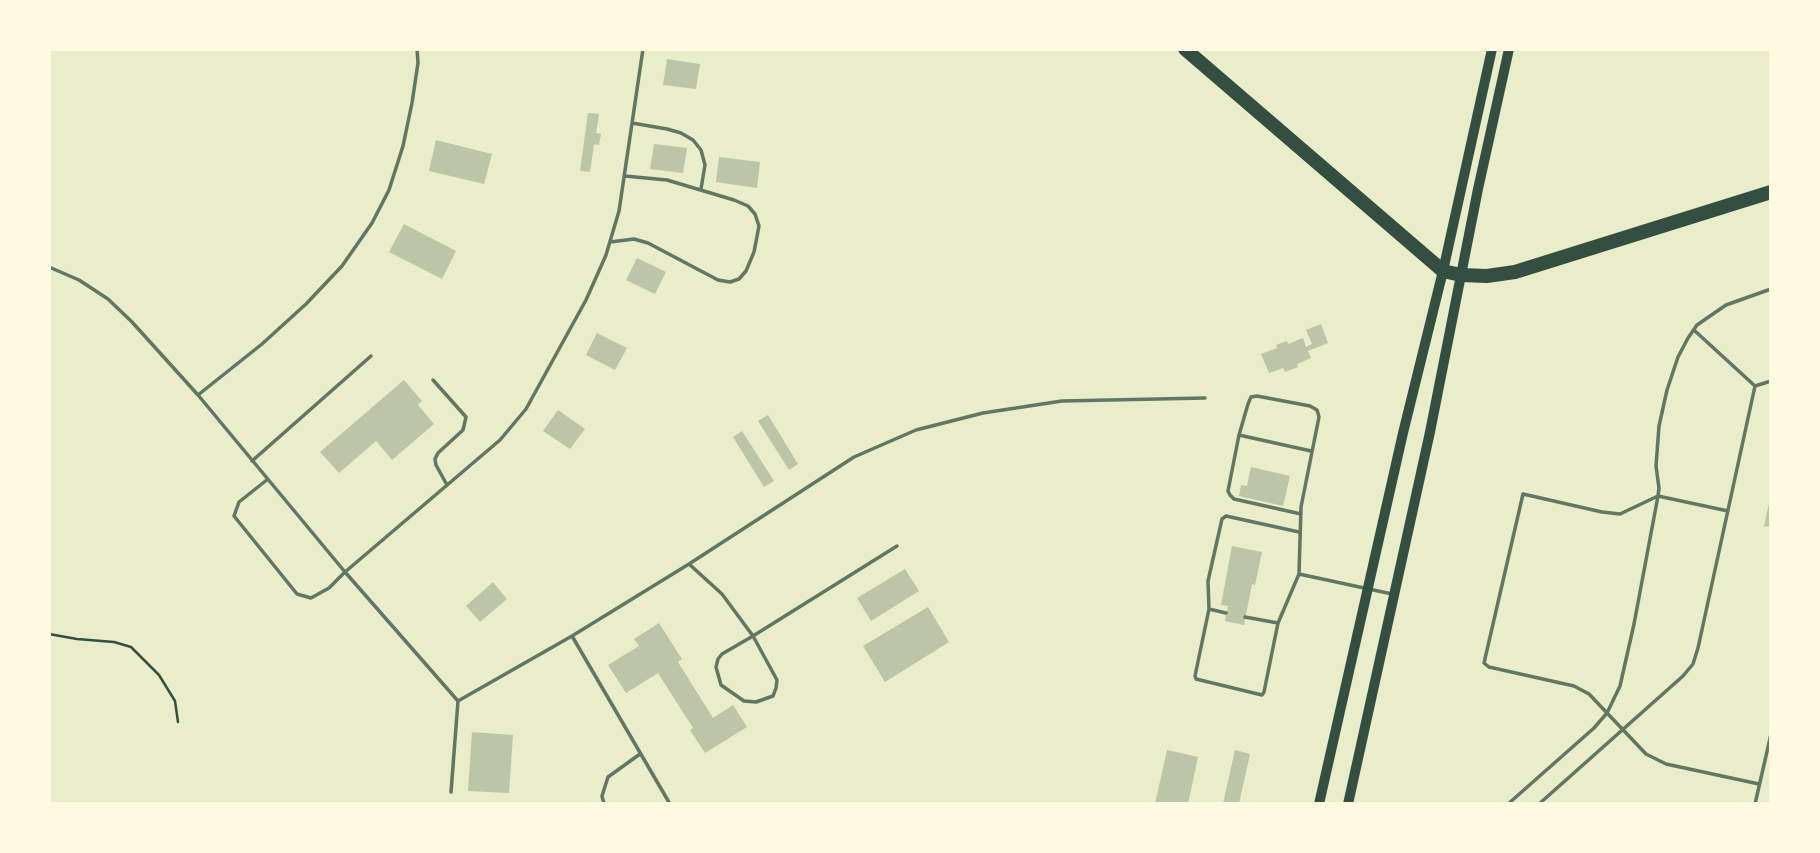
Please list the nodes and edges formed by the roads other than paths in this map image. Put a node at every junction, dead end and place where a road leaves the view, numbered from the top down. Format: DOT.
graph roads {
  1 [pos="417,49"];
  2 [pos="643,49"];
  3 [pos="1185,49"];
  4 [pos="1492,49"];
  5 [pos="1509,49"];
  6 [pos="632,123"];
  7 [pos="625,176"];
  8 [pos="701,189"];
  9 [pos="1771,192"];
  10 [pos="610,242"];
  11 [pos="49,267"];
  12 [pos="1443,271"];
  13 [pos="1461,275"];
  14 [pos="1771,289"];
  15 [pos="1694,330"];
  16 [pos="371,356"];
  17 [pos="433,380"];
  18 [pos="1771,381"];
  19 [pos="1755,386"];
  20 [pos="198,395"];
  21 [pos="1205,398"];
  22 [pos="1240,435"];
  23 [pos="1311,451"];
  24 [pos="252,461"];
  25 [pos="268,479"];
  26 [pos="447,485"];
  27 [pos="1658,496"];
  28 [pos="1728,511"];
  29 [pos="1301,514"];
  30 [pos="1299,532"];
  31 [pos="897,546"];
  32 [pos="689,564"];
  33 [pos="345,572"];
  34 [pos="1299,574"];
  35 [pos="1368,589"];
  36 [pos="1394,594"];
  37 [pos="1209,609"];
  38 [pos="1226,613"];
  39 [pos="1245,617"];
  40 [pos="1278,623"];
  41 [pos="572,636"];
  42 [pos="753,636"];
  43 [pos="458,701"];
  44 [pos="1607,713"];
  45 [pos="1623,730"];
  46 [pos="1771,734"];
  47 [pos="640,754"];
  48 [pos="1759,785"];
  49 [pos="451,792"];
  50 [pos="604,804"];
  51 [pos="670,804"];
  52 [pos="1319,804"];
  53 [pos="1348,804"];
  54 [pos="1508,804"];
  55 [pos="1539,804"];
  56 [pos="1755,804"];
  1 -- 20 [label="lane"];
  2 -- 6 [label="lane"];
  3 -- 12 [label="highway"];
  4 -- 12 [label="main road"];
  5 -- 13 [label="main road"];
  6 -- 7 [label="lane"];
  6 -- 8 [label="lane"];
  7 -- 8 [label="lane"];
  7 -- 10 [label="lane"];
  8 -- 10 [label="lane"];
  9 -- 13 [label="highway"];
  10 -- 26 [label="lane"];
  11 -- 20 [label="lane"];
  12 -- 13 [label="highway"];
  12 -- 35 [label="main road"];
  13 -- 36 [label="main road"];
  14 -- 15 [label="lane"];
  15 -- 19 [label="lane"];
  15 -- 27 [label="lane"];
  16 -- 24 [label="lane"];
  17 -- 26 [label="lane"];
  18 -- 19 [label="lane"];
  19 -- 28 [label="lane"];
  20 -- 24 [label="lane"];
  21 -- 32 [label="lane"];
  22 -- 23 [label="lane"];
  22 -- 23 [label="lane"];
  22 -- 29 [label="lane"];
  23 -- 29 [label="lane"];
  24 -- 25 [label="lane"];
  25 -- 33 [label="lane"];
  25 -- 33 [label="lane"];
  26 -- 33 [label="lane"];
  27 -- 28 [label="lane"];
  27 -- 44 [label="lane"];
  27 -- 44 [label="lane"];
  28 -- 45 [label="lane"];
  29 -- 30 [label="lane"];
  30 -- 34 [label="lane"];
  30 -- 37 [label="lane"];
  31 -- 42 [label="lane"];
  32 -- 41 [label="lane"];
  32 -- 42 [label="lane"];
  33 -- 43 [label="lane"];
  34 -- 35 [label="lane"];
  34 -- 40 [label="lane"];
  35 -- 36 [label="lane"];
  35 -- 52 [label="main road"];
  36 -- 53 [label="main road"];
  37 -- 38 [label="lane"];
  37 -- 40 [label="lane"];
  39 -- 40 [label="lane"];
  41 -- 43 [label="lane"];
  41 -- 47 [label="lane"];
  42 -- 42 [label="lane"];
  43 -- 49 [label="lane"];
  44 -- 45 [label="lane"];
  44 -- 54 [label="lane"];
  45 -- 48 [label="lane"];
  45 -- 55 [label="lane"];
  46 -- 48 [label="lane"];
  47 -- 50 [label="lane"];
  47 -- 51 [label="lane"];
  48 -- 56 [label="lane"];
}
